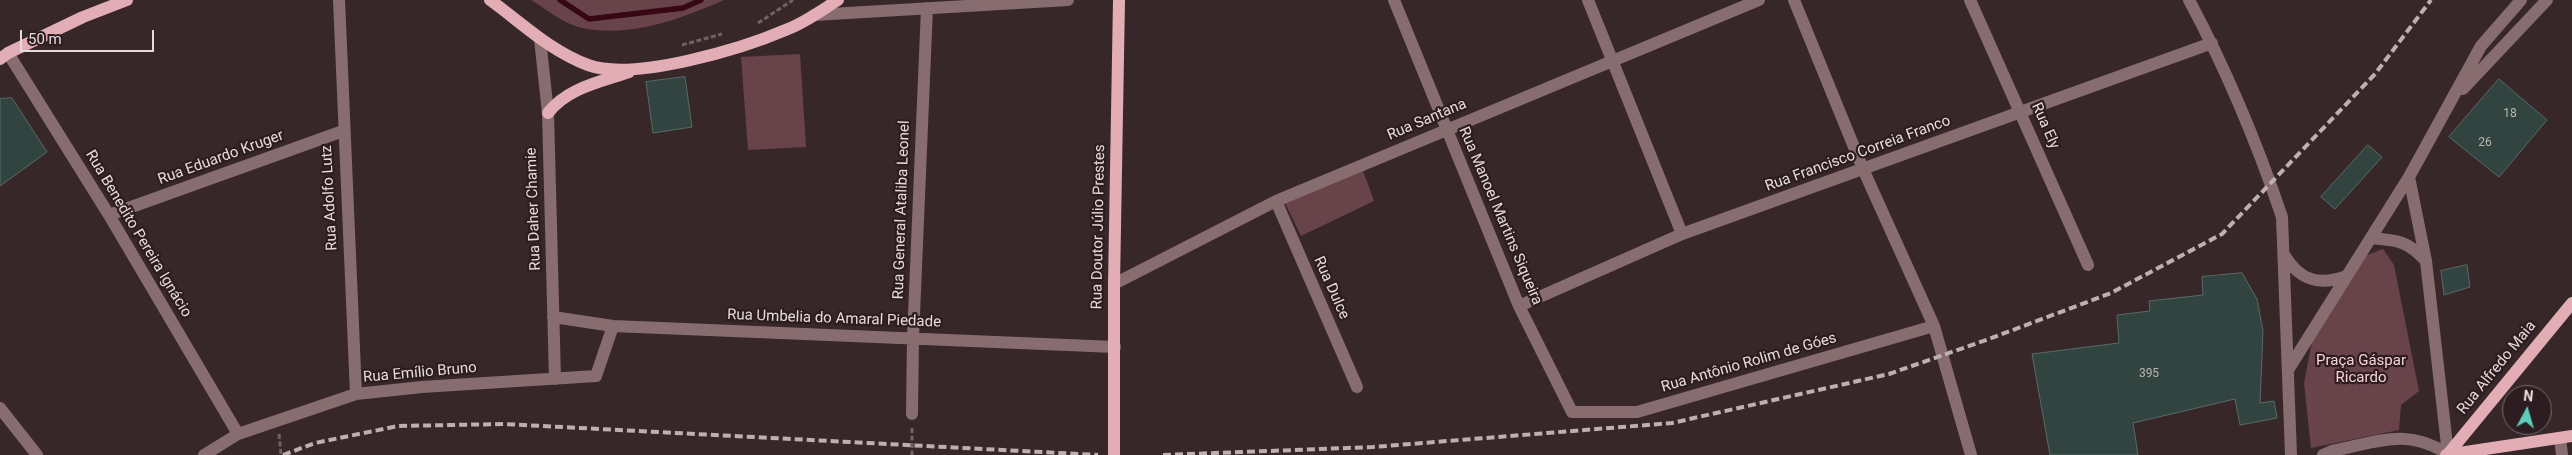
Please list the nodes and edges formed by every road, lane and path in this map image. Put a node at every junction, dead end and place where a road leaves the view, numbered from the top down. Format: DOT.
graph roads {
  1 [pos="127,0"];
  2 [pos="339,0"];
  3 [pos="490,0"];
  4 [pos="793,0"];
  5 [pos="838,0"];
  6 [pos="1068,0"];
  7 [pos="1119,0"];
  8 [pos="1394,0"];
  9 [pos="1588,0"];
  10 [pos="1759,0"];
  11 [pos="1794,0"];
  12 [pos="1970,0"];
  13 [pos="2189,0"];
  14 [pos="2521,0"];
  15 [pos="2547,0"];
  16 [pos="927,8"];
  17 [pos="814,15"];
  18 [pos="755,26"];
  19 [pos="727,33"];
  20 [pos="540,39"];
  21 [pos="2212,43"];
  22 [pos="681,45"];
  23 [pos="4,56"];
  24 [pos="1611,60"];
  25 [pos="642,68"];
  26 [pos="2453,100"];
  27 [pos="2021,112"];
  28 [pos="548,113"];
  29 [pos="1446,129"];
  30 [pos="343,131"];
  31 [pos="1864,169"];
  32 [pos="2409,177"];
  33 [pos="1276,201"];
  34 [pos="109,215"];
  35 [pos="1682,234"];
  36 [pos="2371,238"];
  37 [pos="2285,256"];
  38 [pos="2426,261"];
  39 [pos="2088,265"];
  40 [pos="2347,276"];
  41 [pos="1114,284"];
  42 [pos="2572,302"];
  43 [pos="1519,306"];
  44 [pos="553,317"];
  45 [pos="613,326"];
  46 [pos="1934,326"];
  47 [pos="913,338"];
  48 [pos="1115,347"];
  49 [pos="2288,370"];
  50 [pos="555,379"];
  51 [pos="1357,387"];
  52 [pos="356,394"];
  53 [pos="0,408"];
  54 [pos="1572,412"];
  55 [pos="912,414"];
  56 [pos="238,434"];
  57 [pos="2566,437"];
  58 [pos="280,446"];
  59 [pos="37,455"];
  60 [pos="204,455"];
  61 [pos="281,455"];
  62 [pos="912,455"];
  63 [pos="1114,455"];
  64 [pos="1971,455"];
  65 [pos="2291,455"];
  66 [pos="2323,455"];
  67 [pos="2447,455"];
  68 [pos="2562,455"];
  1 -- 23 [label="main road"];
  2 -- 30 [label="street, Rua Adolfo Lutz"];
  3 -- 20 [label="main road"];
  4 -- 18 [label="path"];
  5 -- 17 [label="main road"];
  6 -- 16 [label="street"];
  7 -- 41 [label="main road, Rua Doutor Júlio Prestes"];
  8 -- 29 [label="street, Rua Manoel Martins Siqueira"];
  9 -- 24 [label="street"];
  10 -- 24 [label="street, Rua Santana"];
  11 -- 31 [label="street"];
  12 -- 27 [label="street, Rua Ely"];
  13 -- 21 [label="street"];
  14 -- 26 [label="street"];
  15 -- 26 [label="street"];
  16 -- 17 [label="street"];
  16 -- 47 [label="street, Rua General Ataliba Leonel"];
  17 -- 25 [label="main road"];
  19 -- 22 [label="path"];
  20 -- 25 [label="main road"];
  20 -- 28 [label="street, Rua Daher Chamie"];
  21 -- 27 [label="street, Rua Francisco Correia Franco"];
  21 -- 37 [label="street"];
  23 -- 34 [label="street, Rua Benedito Pereira Ignácio"];
  24 -- 29 [label="street, Rua Santana"];
  24 -- 35 [label="street"];
  25 -- 28 [label="main road"];
  26 -- 32 [label="street"];
  27 -- 31 [label="street, Rua Francisco Correia Franco"];
  27 -- 39 [label="street, Rua Ely"];
  28 -- 44 [label="street, Rua Daher Chamie"];
  29 -- 33 [label="street, Rua Santana"];
  29 -- 43 [label="street, Rua Manoel Martins Siqueira"];
  30 -- 34 [label="street, Rua Eduardo Kruger"];
  30 -- 52 [label="street, Rua Adolfo Lutz"];
  31 -- 35 [label="street, Rua Francisco Correia Franco"];
  31 -- 46 [label="street"];
  32 -- 36 [label="street"];
  32 -- 38 [label="street"];
  33 -- 41 [label="street, Rua Santana"];
  33 -- 51 [label="street, Rua Dulce"];
  34 -- 56 [label="street, Rua Benedito Pereira Ignácio"];
  35 -- 43 [label="street, Rua Francisco Correia Franco"];
  36 -- 38 [label="street"];
  36 -- 40 [label="street"];
  37 -- 40 [label="street"];
  37 -- 49 [label="street"];
  38 -- 67 [label="street"];
  40 -- 49 [label="street"];
  41 -- 48 [label="main road, Rua Doutor Júlio Prestes"];
  42 -- 67 [label="main road, Rua Alfredo Maia"];
  43 -- 54 [label="street, Rua Manoel Martins Siqueira"];
  44 -- 45 [label="street, Rua Umbelia do Amaral Piedade"];
  44 -- 50 [label="street, Rua Daher Chamie"];
  45 -- 47 [label="street, Rua Umbelia do Amaral Piedade"];
  45 -- 50 [label="street, Rua Emílio Bruno"];
  46 -- 54 [label="street, Rua Antônio Rolim de Góes"];
  46 -- 64 [label="street"];
  47 -- 48 [label="street, Rua Umbelia do Amaral Piedade"];
  47 -- 55 [label="street, Rua General Ataliba Leonel"];
  48 -- 63 [label="main road, Rua Doutor Júlio Prestes"];
  49 -- 65 [label="street"];
  50 -- 52 [label="street, Rua Emílio Bruno"];
  52 -- 56 [label="street, Rua Emílio Bruno"];
  53 -- 59 [label="street"];
  55 -- 62 [label="path"];
  56 -- 60 [label="street, Rua Emílio Bruno"];
  57 -- 67 [label="main road"];
  57 -- 68 [label="street"];
  58 -- 61 [label="path"];
  66 -- 67 [label="street"];
}
